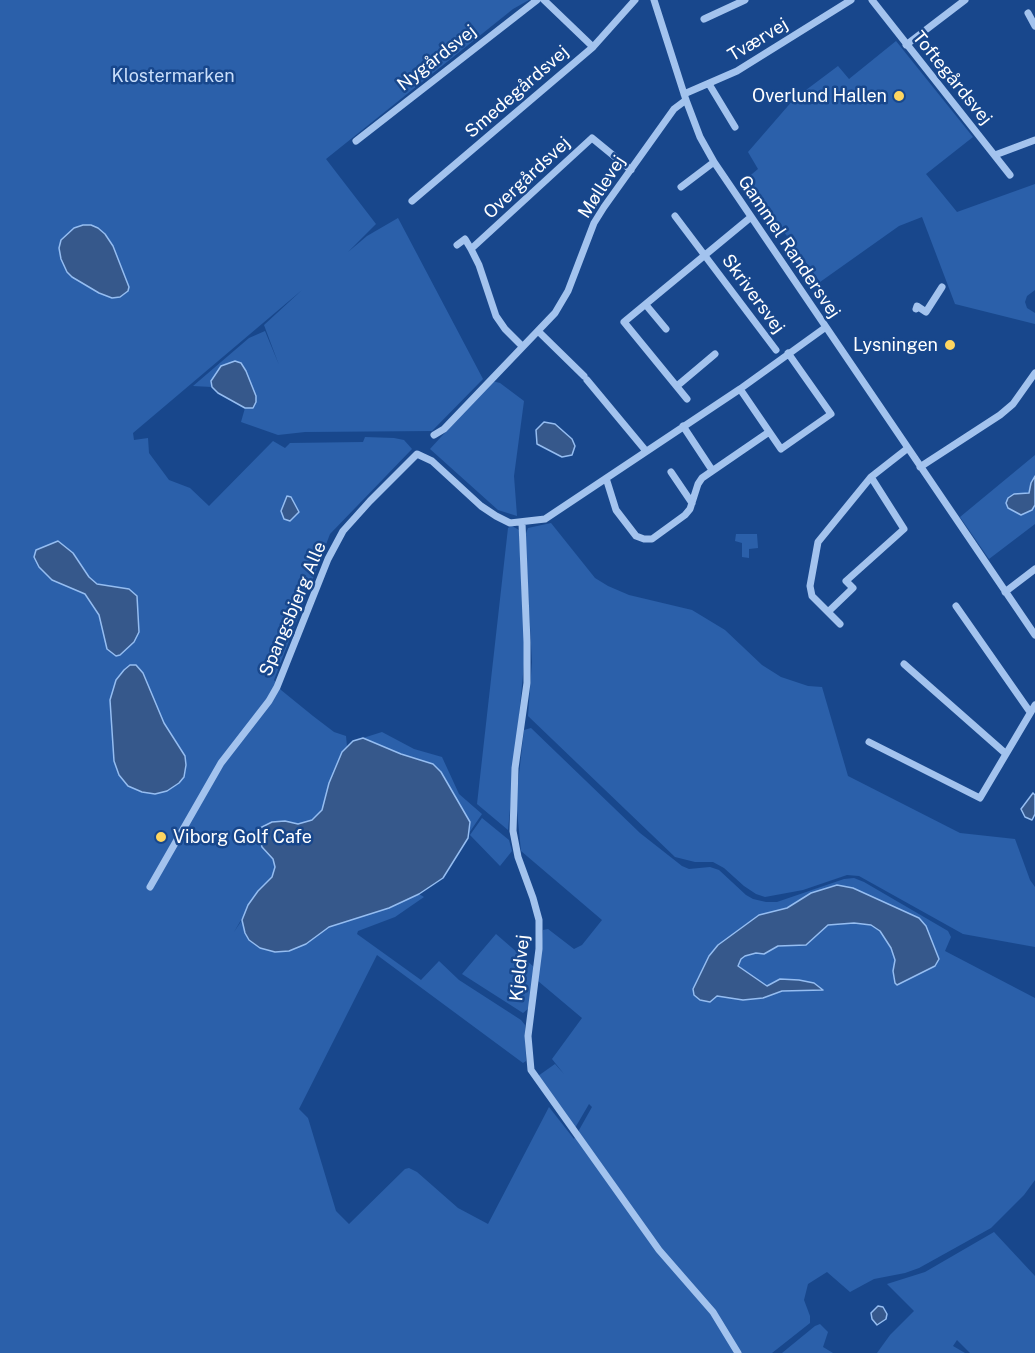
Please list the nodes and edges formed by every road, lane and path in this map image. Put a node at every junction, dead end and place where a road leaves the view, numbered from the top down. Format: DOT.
graph roads {
  1 [pos="537,0"];
  2 [pos="544,0"];
  3 [pos="635,0"];
  4 [pos="654,0"];
  5 [pos="744,0"];
  6 [pos="851,0"];
  7 [pos="872,0"];
  8 [pos="965,0"];
  9 [pos="1028,13"];
  10 [pos="704,19"];
  11 [pos="1035,26"];
  12 [pos="906,45"];
  13 [pos="593,47"];
  14 [pos="709,84"];
  15 [pos="685,97"];
  16 [pos="735,127"];
  17 [pos="1035,140"];
  18 [pos="356,141"];
  19 [pos="995,155"];
  20 [pos="714,162"];
  21 [pos="631,170"];
  22 [pos="1010,175"];
  23 [pos="681,187"];
  24 [pos="412,201"];
  25 [pos="675,216"];
  26 [pos="751,217"];
  27 [pos="457,245"];
  28 [pos="471,249"];
  29 [pos="706,255"];
  30 [pos="942,287"];
  31 [pos="646,305"];
  32 [pos="916,309"];
  33 [pos="826,327"];
  34 [pos="666,329"];
  35 [pos="538,331"];
  36 [pos="522,346"];
  37 [pos="776,350"];
  38 [pos="788,353"];
  39 [pos="715,354"];
  40 [pos="1035,373"];
  41 [pos="676,386"];
  42 [pos="740,389"];
  43 [pos="687,399"];
  44 [pos="683,426"];
  45 [pos="769,432"];
  46 [pos="434,435"];
  47 [pos="908,448"];
  48 [pos="646,451"];
  49 [pos="920,467"];
  50 [pos="712,470"];
  51 [pos="670,472"];
  52 [pos="871,477"];
  53 [pos="606,478"];
  54 [pos="692,503"];
  55 [pos="522,523"];
  56 [pos="1035,569"];
  57 [pos="1005,592"];
  58 [pos="956,606"];
  59 [pos="828,612"];
  60 [pos="840,624"];
  61 [pos="1035,635"];
  62 [pos="904,664"];
  63 [pos="1035,705"];
  64 [pos="1030,712"];
  65 [pos="869,742"];
  66 [pos="1005,753"];
  67 [pos="150,886"];
  68 [pos="738,1353"];
  1 -- 18 [label="street, Nygårdsvej"];
  2 -- 13 [label="street"];
  3 -- 13 [label="street, Smedegårdsvej"];
  4 -- 15 [label="street, Gammel Randersvej"];
  5 -- 10 [label="street"];
  6 -- 14 [label="street, Tværvej"];
  7 -- 12 [label="street, Toftegårdsvej"];
  8 -- 12 [label="street"];
  9 -- 11 [label="street"];
  12 -- 19 [label="street, Toftegårdsvej"];
  13 -- 24 [label="street, Smedegårdsvej"];
  14 -- 15 [label="street, Tværvej"];
  14 -- 16 [label="street"];
  15 -- 20 [label="street, Gammel Randersvej"];
  15 -- 21 [label="street, Møllevej"];
  17 -- 19 [label="street"];
  19 -- 22 [label="street, Toftegårdsvej"];
  20 -- 23 [label="street"];
  20 -- 26 [label="street, Gammel Randersvej"];
  21 -- 28 [label="street, Overgårdsvej"];
  21 -- 35 [label="street, Møllevej"];
  25 -- 29 [label="street, Skriversvej"];
  26 -- 29 [label="street, Skriversvej"];
  26 -- 33 [label="street, Gammel Randersvej"];
  27 -- 28 [label="street"];
  28 -- 36 [label="street"];
  29 -- 31 [label="street, Skriversvej"];
  29 -- 37 [label="street, Skriversvej"];
  30 -- 32 [label="street"];
  31 -- 34 [label="street"];
  31 -- 41 [label="street, Skriversvej"];
  33 -- 38 [label="street"];
  33 -- 47 [label="street, Gammel Randersvej"];
  35 -- 36 [label="street, Møllevej"];
  35 -- 48 [label="street"];
  36 -- 46 [label="street, Møllevej"];
  38 -- 42 [label="street"];
  38 -- 45 [label="street"];
  39 -- 41 [label="street"];
  40 -- 49 [label="street"];
  41 -- 43 [label="street, Skriversvej"];
  42 -- 44 [label="street"];
  42 -- 45 [label="street"];
  44 -- 48 [label="street"];
  44 -- 50 [label="street"];
  45 -- 50 [label="street"];
  47 -- 49 [label="street, Gammel Randersvej"];
  47 -- 52 [label="street"];
  48 -- 53 [label="street"];
  49 -- 57 [label="street, Gammel Randersvej"];
  50 -- 54 [label="street"];
  51 -- 54 [label="street"];
  52 -- 59 [label="street"];
  52 -- 59 [label="street"];
  53 -- 54 [label="street"];
  53 -- 55 [label="street"];
  55 -- 67 [label="street, Spangsbjerg Alle"];
  55 -- 68 [label="street, Kjeldvej"];
  56 -- 57 [label="street"];
  57 -- 61 [label="street, Gammel Randersvej"];
  58 -- 64 [label="street"];
  59 -- 60 [label="street"];
  62 -- 66 [label="street"];
  63 -- 64 [label="street"];
  64 -- 66 [label="street"];
  65 -- 66 [label="street"];
}
